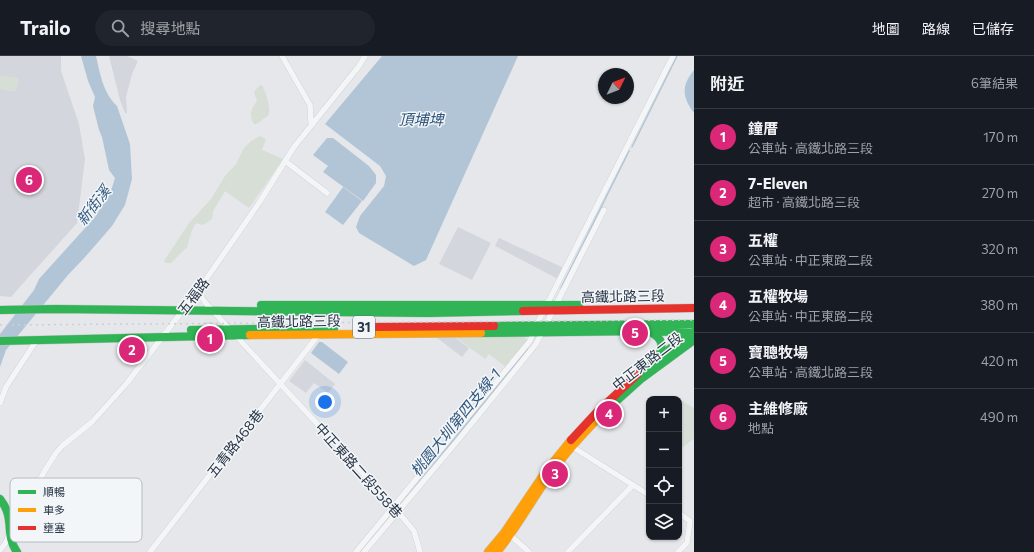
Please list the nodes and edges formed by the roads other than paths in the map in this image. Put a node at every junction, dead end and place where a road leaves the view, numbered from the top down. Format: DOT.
graph roads {
  1 [pos="282,56"];
  2 [pos="365,56"];
  3 [pos="673,56"];
  4 [pos="314,124"];
  5 [pos="285,161"];
  6 [pos="327,193"];
  7 [pos="604,210"];
  8 [pos="200,288"];
  9 [pos="694,302"];
  10 [pos="0,305"];
  11 [pos="606,305"];
  12 [pos="440,306"];
  13 [pos="18,308"];
  14 [pos="184,308"];
  15 [pos="211,308"];
  16 [pos="551,308"];
  17 [pos="694,308"];
  18 [pos="0,310"];
  19 [pos="625,310"];
  20 [pos="404,313"];
  21 [pos="446,326"];
  22 [pos="541,326"];
  23 [pos="648,331"];
  24 [pos="232,332"];
  25 [pos="694,332"];
  26 [pos="164,334"];
  27 [pos="319,334"];
  28 [pos="413,334"];
  29 [pos="0,336"];
  30 [pos="33,339"];
  31 [pos="0,341"];
  32 [pos="658,358"];
  33 [pos="281,384"];
  34 [pos="0,403"];
  35 [pos="570,445"];
  36 [pos="41,478"];
  37 [pos="633,485"];
  38 [pos="646,493"];
  39 [pos="0,499"];
  40 [pos="394,506"];
  41 [pos="398,512"];
  42 [pos="682,516"];
  43 [pos="10,521"];
  44 [pos="10,530"];
  45 [pos="509,533"];
  46 [pos="9,535"];
  47 [pos="10,538"];
  48 [pos="11,542"];
  49 [pos="0,550"];
  50 [pos="17,552"];
  51 [pos="150,552"];
  52 [pos="356,552"];
  53 [pos="364,552"];
  54 [pos="420,552"];
  55 [pos="488,552"];
  56 [pos="497,552"];
  57 [pos="529,552"];
  58 [pos="568,552"];
  59 [pos="678,552"];
  1 -- 4 [label="street"];
  2 -- 4 [label="street, 五福路"];
  3 -- 16 [label="street"];
  4 -- 5 [label="street, 五福路"];
  5 -- 6 [label="street"];
  5 -- 8 [label="street, 五福路"];
  7 -- 16 [label="street"];
  8 -- 14 [label="street, 五福路"];
  8 -- 15 [label="street, 中正東路二段558巷"];
  9 -- 11 [label="main road, 高鐵北路三段"];
  10 -- 13 [label="main road, 高鐵北路三段"];
  11 -- 16 [label="main road, 高鐵北路三段"];
  11 -- 19 [label="main road"];
  12 -- 15 [label="main road, 高鐵北路三段"];
  12 -- 16 [label="main road, 高鐵北路三段"];
  12 -- 20 [label="main road"];
  13 -- 14 [label="main road, 高鐵北路三段"];
  13 -- 18 [label="main road, 高鐵北路三段"];
  14 -- 15 [label="main road, 高鐵北路三段"];
  14 -- 26 [label="street, 五福路"];
  15 -- 20 [label="main road, 高鐵北路三段 / 31"];
  15 -- 24 [label="street, 中正東路二段558巷"];
  16 -- 19 [label="main road, 高鐵北路三段 / 31"];
  16 -- 20 [label="main road, 高鐵北路三段 / 31"];
  16 -- 22 [label="street"];
  17 -- 19 [label="main road, 高鐵北路三段 / 31"];
  21 -- 22 [label="main road, 高鐵北路三段 / 31"];
  21 -- 24 [label="main road, 高鐵北路三段 / 31"];
  21 -- 28 [label="main road"];
  22 -- 23 [label="main road, 高鐵北路三段"];
  22 -- 25 [label="main road, 高鐵北路三段 / 31"];
  22 -- 28 [label="main road, 高鐵北路三段"];
  22 -- 40 [label="street"];
  22 -- 41 [label="street"];
  23 -- 25 [label="main road, 高鐵北路三段"];
  23 -- 32 [label="main road"];
  24 -- 26 [label="main road, 高鐵北路三段 / 31"];
  24 -- 27 [label="main road, 高鐵北路三段"];
  24 -- 33 [label="street, 中正東路二段558巷"];
  25 -- 32 [label="main road, 中正東路二段"];
  25 -- 35 [label="main road, 中正東路二段"];
  26 -- 30 [label="main road, 高鐵北路三段 / 31"];
  26 -- 36 [label="street, 五福路"];
  27 -- 28 [label="main road, 高鐵北路三段"];
  27 -- 33 [label="street, 五青路468巷"];
  29 -- 30 [label="main road, 高鐵北路三段 / 31"];
  30 -- 31 [label="main road, 高鐵北路三段"];
  30 -- 34 [label="street"];
  32 -- 35 [label="main road, 中正東路二段"];
  33 -- 40 [label="street, 中正東路二段558巷"];
  33 -- 51 [label="street, 五青路468巷"];
  35 -- 37 [label="street"];
  35 -- 45 [label="main road, 中正東路二段"];
  37 -- 38 [label="street"];
  37 -- 58 [label="street"];
  39 -- 43 [label="main road"];
  40 -- 41 [label="street, 中正東路二段558巷"];
  40 -- 52 [label="street"];
  41 -- 53 [label="street"];
  41 -- 54 [label="street, 中正東路二段558巷"];
  42 -- 59 [label="street"];
  44 -- 46 [label="main road"];
  45 -- 55 [label="main road, 中正東路二段"];
  45 -- 56 [label="main road, 中正東路二段"];
  45 -- 57 [label="street"];
  46 -- 47 [label="main road"];
  46 -- 49 [label="street"];
  48 -- 50 [label="main road"];
}
